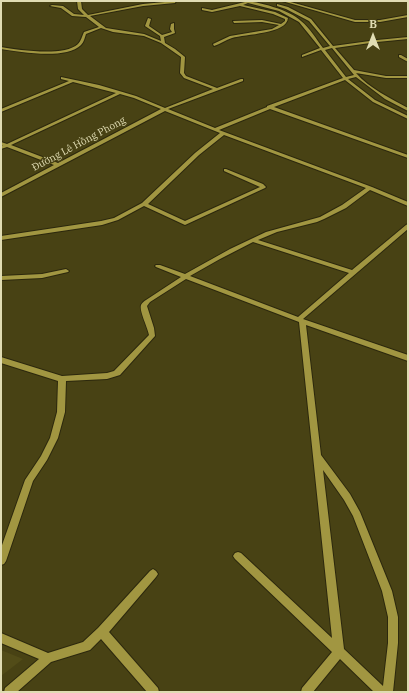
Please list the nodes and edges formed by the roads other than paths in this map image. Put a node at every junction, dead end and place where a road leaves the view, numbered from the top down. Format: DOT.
graph roads {
  1 [pos="80,1"];
  2 [pos="245,1"];
  3 [pos="249,1"];
  4 [pos="263,1"];
  5 [pos="284,1"];
  6 [pos="299,1"];
  7 [pos="175,2"];
  8 [pos="294,3"];
  9 [pos="240,5"];
  10 [pos="52,6"];
  11 [pos="285,7"];
  12 [pos="203,9"];
  13 [pos="278,9"];
  14 [pos="87,16"];
  15 [pos="408,16"];
  16 [pos="149,20"];
  17 [pos="234,22"];
  18 [pos="173,24"];
  19 [pos="283,25"];
  20 [pos="102,27"];
  21 [pos="317,28"];
  22 [pos="307,29"];
  23 [pos="162,36"];
  24 [pos="408,38"];
  25 [pos="398,39"];
  26 [pos="164,44"];
  27 [pos="408,44"];
  28 [pos="214,45"];
  29 [pos="333,47"];
  30 [pos="1,48"];
  31 [pos="323,49"];
  32 [pos="303,56"];
  33 [pos="400,56"];
  34 [pos="408,61"];
  35 [pos="353,71"];
  36 [pos="357,76"];
  37 [pos="408,77"];
  38 [pos="62,78"];
  39 [pos="346,78"];
  40 [pos="242,80"];
  41 [pos="72,81"];
  42 [pos="216,89"];
  43 [pos="119,93"];
  44 [pos="269,107"];
  45 [pos="165,109"];
  46 [pos="407,109"];
  47 [pos="1,111"];
  48 [pos="408,118"];
  49 [pos="215,130"];
  50 [pos="223,133"];
  51 [pos="1,143"];
  52 [pos="7,146"];
  53 [pos="1,148"];
  54 [pos="408,157"];
  55 [pos="58,165"];
  56 [pos="226,170"];
  57 [pos="370,188"];
  58 [pos="1,194"];
  59 [pos="144,204"];
  60 [pos="408,204"];
  61 [pos="408,226"];
  62 [pos="1,238"];
  63 [pos="253,240"];
  64 [pos="158,266"];
  65 [pos="66,271"];
  66 [pos="354,273"];
  67 [pos="186,276"];
  68 [pos="1,278"];
  69 [pos="300,320"];
  70 [pos="408,358"];
  71 [pos="1,360"];
  72 [pos="62,379"];
  73 [pos="317,456"];
  74 [pos="238,556"];
  75 [pos="1,561"];
  76 [pos="153,574"];
  77 [pos="102,632"];
  78 [pos="1,638"];
  79 [pos="339,652"];
  80 [pos="48,658"];
  81 [pos="9,692"];
  82 [pos="154,692"];
  83 [pos="306,692"];
  84 [pos="382,692"];
  85 [pos="388,692"];
  1 -- 14 [label="street"];
  2 -- 3 [label="street"];
  3 -- 9 [label="street"];
  3 -- 13 [label="street"];
  4 -- 11 [label="street"];
  5 -- 8 [label="street"];
  6 -- 8 [label="street"];
  7 -- 14 [label="street"];
  8 -- 11 [label="street"];
  8 -- 15 [label="street"];
  9 -- 12 [label="street"];
  9 -- 19 [label="street"];
  10 -- 14 [label="street"];
  11 -- 13 [label="street"];
  11 -- 21 [label="street"];
  13 -- 22 [label="street"];
  14 -- 20 [label="street"];
  16 -- 23 [label="street"];
  17 -- 19 [label="street"];
  18 -- 23 [label="street"];
  19 -- 28 [label="street"];
  20 -- 26 [label="street"];
  20 -- 30 [label="street"];
  21 -- 22 [label="street"];
  21 -- 29 [label="street"];
  22 -- 31 [label="street"];
  23 -- 26 [label="street"];
  24 -- 25 [label="street"];
  25 -- 27 [label="street"];
  25 -- 29 [label="street"];
  26 -- 42 [label="street"];
  29 -- 31 [label="street"];
  29 -- 35 [label="street"];
  31 -- 32 [label="street"];
  31 -- 39 [label="street"];
  33 -- 34 [label="street"];
  35 -- 36 [label="street"];
  35 -- 37 [label="street"];
  36 -- 39 [label="street"];
  36 -- 46 [label="street"];
  38 -- 41 [label="street"];
  39 -- 44 [label="street"];
  39 -- 48 [label="street"];
  40 -- 42 [label="street, Đường Lê Hồng Phong"];
  41 -- 43 [label="street"];
  41 -- 47 [label="street"];
  42 -- 45 [label="street, Đường Lê Hồng Phong"];
  43 -- 45 [label="street"];
  43 -- 52 [label="street"];
  44 -- 49 [label="street"];
  44 -- 54 [label="street"];
  45 -- 49 [label="street"];
  45 -- 55 [label="street, Đường Lê Hồng Phong"];
  49 -- 50 [label="street"];
  50 -- 57 [label="street"];
  50 -- 59 [label="street"];
  51 -- 52 [label="street"];
  52 -- 53 [label="street"];
  52 -- 55 [label="street"];
  55 -- 58 [label="street, Đường Lê Hồng Phong"];
  56 -- 59 [label="street"];
  57 -- 60 [label="street"];
  57 -- 63 [label="street"];
  59 -- 62 [label="street"];
  61 -- 66 [label="street"];
  63 -- 66 [label="street"];
  63 -- 67 [label="street"];
  64 -- 67 [label="street"];
  65 -- 68 [label="street"];
  66 -- 69 [label="street"];
  67 -- 69 [label="street"];
  67 -- 72 [label="street"];
  69 -- 70 [label="street"];
  69 -- 73 [label="street"];
  71 -- 72 [label="street"];
  72 -- 75 [label="street"];
  73 -- 79 [label="street"];
  73 -- 85 [label="street"];
  74 -- 79 [label="street"];
  76 -- 77 [label="street"];
  77 -- 80 [label="street"];
  77 -- 82 [label="street"];
  78 -- 80 [label="street"];
  79 -- 83 [label="street"];
  79 -- 84 [label="street"];
  80 -- 81 [label="street"];
}
